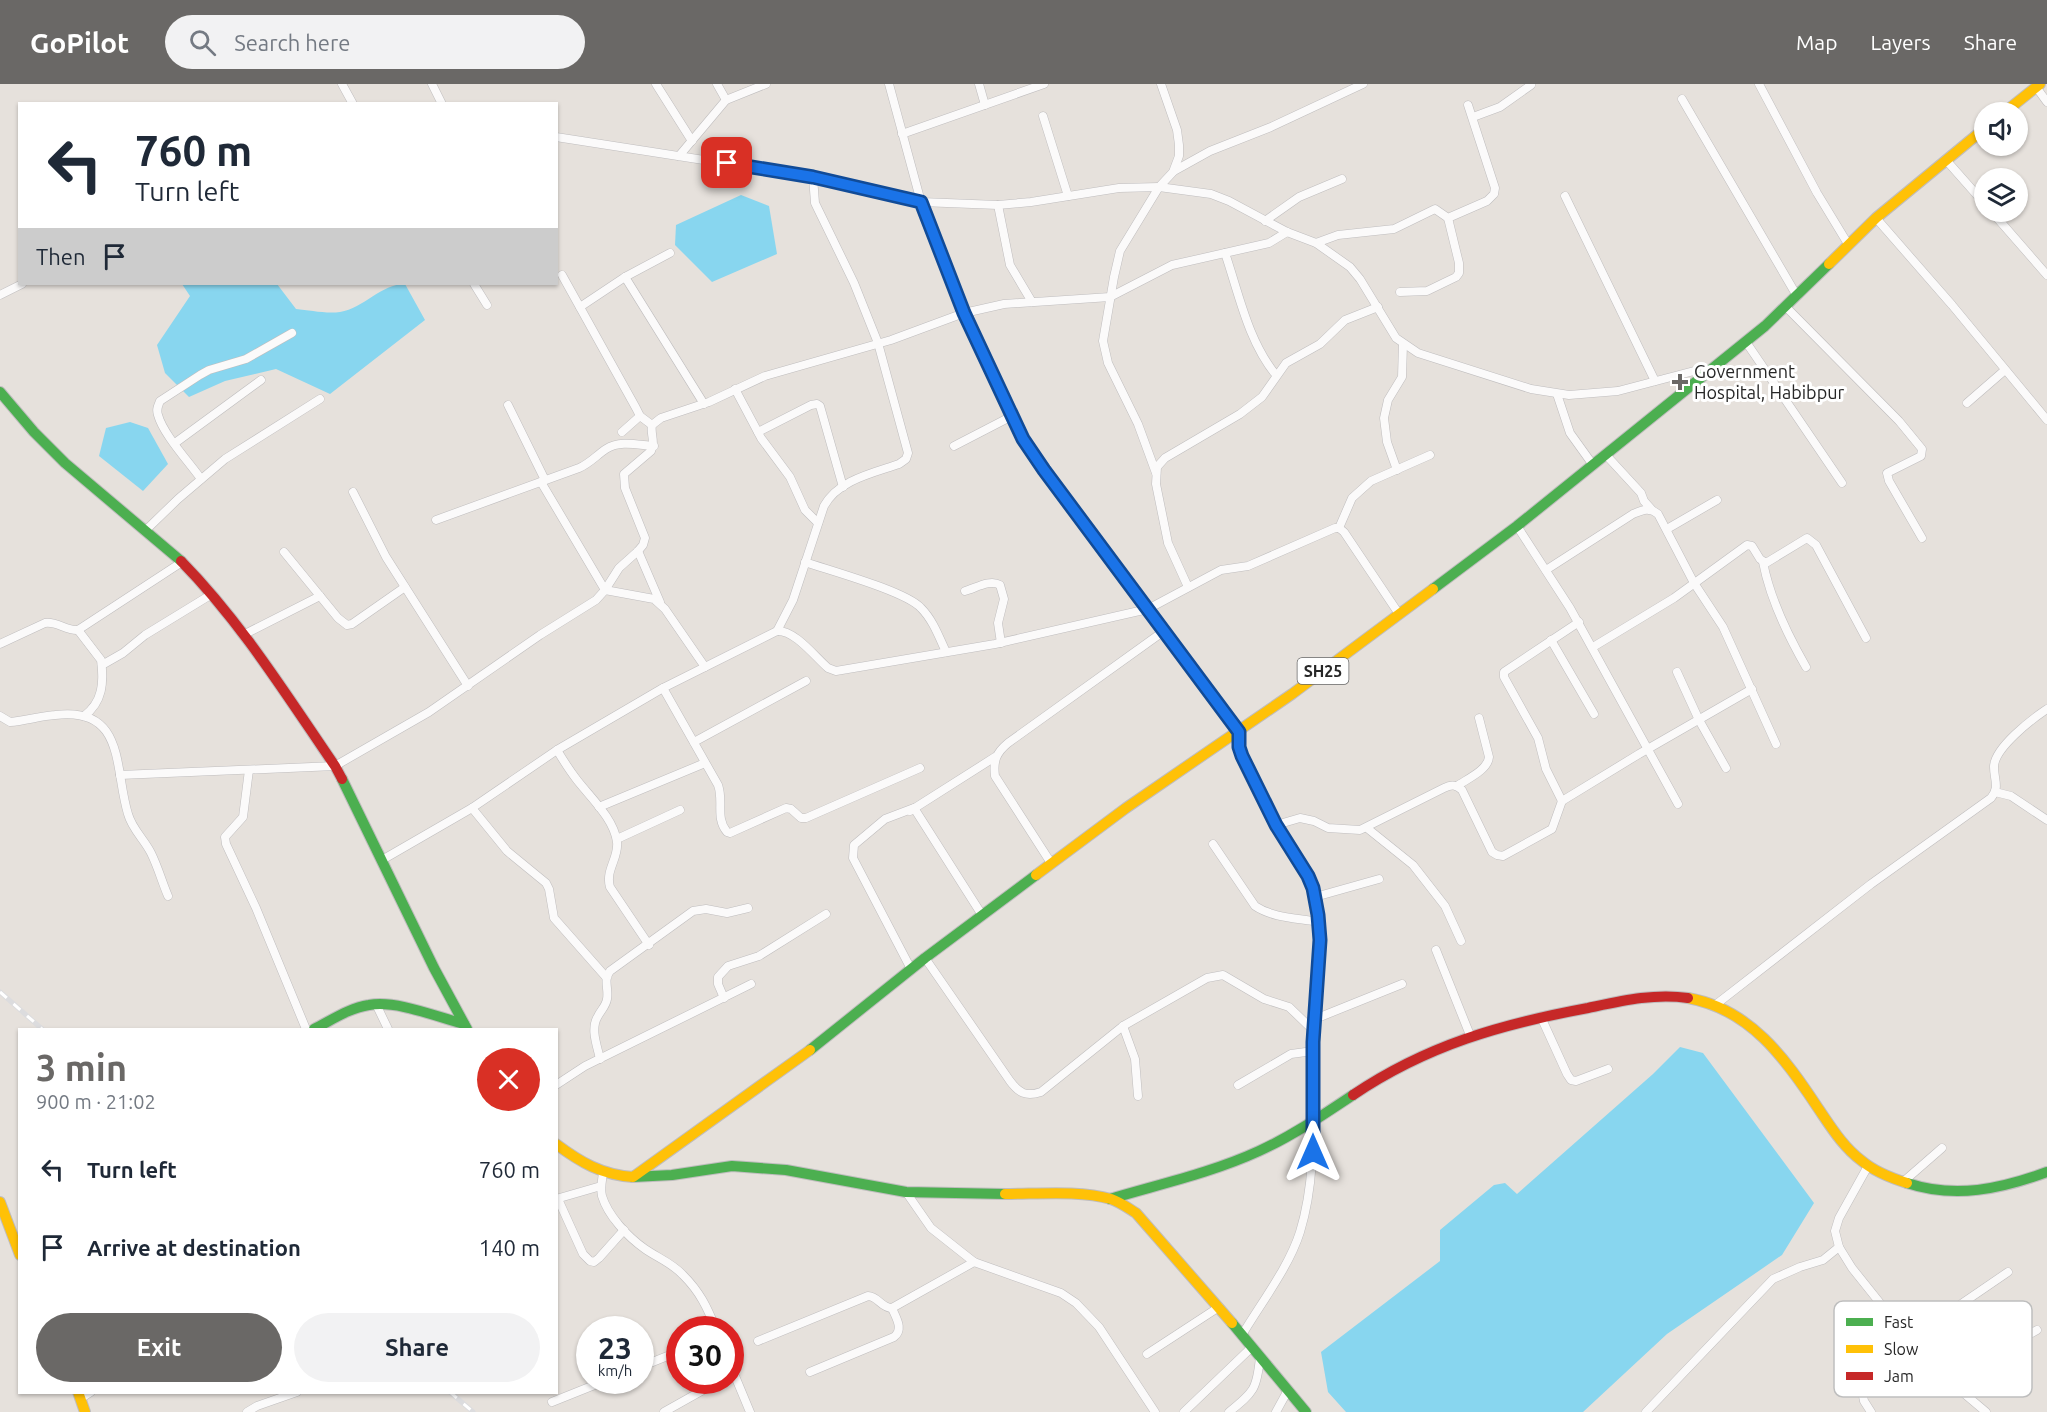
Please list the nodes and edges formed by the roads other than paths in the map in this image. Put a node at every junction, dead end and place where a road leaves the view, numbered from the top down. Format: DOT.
graph roads {
  1 [pos="342,84"];
  2 [pos="432,84"];
  3 [pos="656,84"];
  4 [pos="717,84"];
  5 [pos="766,84"];
  6 [pos="889,84"];
  7 [pos="979,84"];
  8 [pos="1044,84"];
  9 [pos="1363,84"];
  10 [pos="1759,84"];
  11 [pos="1163,85"];
  12 [pos="1532,85"];
  13 [pos="2038,85"];
  14 [pos="1032,86"];
  15 [pos="1353,87"];
  16 [pos="1682,99"];
  17 [pos="726,100"];
  18 [pos="352,102"];
  19 [pos="441,102"];
  20 [pos="2017,102"];
  21 [pos="2047,102"];
  22 [pos="985,105"];
  23 [pos="1468,105"];
  24 [pos="1043,116"];
  25 [pos="1473,117"];
  26 [pos="902,134"];
  27 [pos="558,137"];
  28 [pos="1974,137"];
  29 [pos="692,141"];
  30 [pos="679,156"];
  31 [pos="1947,160"];
  32 [pos="1173,172"];
  33 [pos="813,177"];
  34 [pos="1342,179"];
  35 [pos="1159,188"];
  36 [pos="1974,191"];
  37 [pos="1068,196"];
  38 [pos="1565,196"];
  39 [pos="921,202"];
  40 [pos="998,205"];
  41 [pos="1448,218"];
  42 [pos="1876,218"];
  43 [pos="1265,221"];
  44 [pos="2001,222"];
  45 [pos="1287,232"];
  46 [pos="1316,243"];
  47 [pos="1848,244"];
  48 [pos="670,253"];
  49 [pos="1225,253"];
  50 [pos="562,275"];
  51 [pos="2047,275"];
  52 [pos="625,277"];
  53 [pos="20,285"];
  54 [pos="475,285"];
  55 [pos="1400,292"];
  56 [pos="0,295"];
  57 [pos="1797,296"];
  58 [pos="1110,297"];
  59 [pos="1032,302"];
  60 [pos="487,305"];
  61 [pos="580,307"];
  62 [pos="1786,307"];
  63 [pos="1378,308"];
  64 [pos="964,313"];
  65 [pos="292,333"];
  66 [pos="1746,342"];
  67 [pos="878,344"];
  68 [pos="1403,344"];
  69 [pos="2005,370"];
  70 [pos="1276,375"];
  71 [pos="1702,377"];
  72 [pos="261,380"];
  73 [pos="1656,381"];
  74 [pos="735,389"];
  75 [pos="0,392"];
  76 [pos="1557,394"];
  77 [pos="320,399"];
  78 [pos="1967,403"];
  79 [pos="704,404"];
  80 [pos="508,405"];
  81 [pos="640,416"];
  82 [pos="1012,416"];
  83 [pos="2047,420"];
  84 [pos="652,425"];
  85 [pos="622,432"];
  86 [pos="758,432"];
  87 [pos="175,443"];
  88 [pos="654,446"];
  89 [pos="954,446"];
  90 [pos="1430,455"];
  91 [pos="1606,455"];
  92 [pos="1593,465"];
  93 [pos="1397,470"];
  94 [pos="1156,473"];
  95 [pos="201,479"];
  96 [pos="543,481"];
  97 [pos="1842,483"];
  98 [pos="843,487"];
  99 [pos="353,492"];
  100 [pos="1717,500"];
  101 [pos="1652,510"];
  102 [pos="436,520"];
  103 [pos="818,523"];
  104 [pos="1517,526"];
  105 [pos="1339,528"];
  106 [pos="146,530"];
  107 [pos="1667,530"];
  108 [pos="1922,538"];
  109 [pos="638,551"];
  110 [pos="284,552"];
  111 [pos="182,562"];
  112 [pos="805,562"];
  113 [pos="1763,562"];
  114 [pos="1546,570"];
  115 [pos="1694,583"];
  116 [pos="405,586"];
  117 [pos="1188,587"];
  118 [pos="605,590"];
  119 [pos="965,591"];
  120 [pos="212,594"];
  121 [pos="320,596"];
  122 [pos="660,603"];
  123 [pos="1148,609"];
  124 [pos="1399,614"];
  125 [pos="1579,622"];
  126 [pos="78,630"];
  127 [pos="777,631"];
  128 [pos="1164,631"];
  129 [pos="243,635"];
  130 [pos="1866,638"];
  131 [pos="1551,640"];
  132 [pos="1001,643"];
  133 [pos="0,644"];
  134 [pos="1593,647"];
  135 [pos="946,652"];
  136 [pos="102,665"];
  137 [pos="705,667"];
  138 [pos="1806,667"];
  139 [pos="1677,672"];
  140 [pos="806,681"];
  141 [pos="468,686"];
  142 [pos="663,688"];
  143 [pos="1752,689"];
  144 [pos="2047,709"];
  145 [pos="1594,714"];
  146 [pos="0,716"];
  147 [pos="84,716"];
  148 [pos="1479,718"];
  149 [pos="1699,720"];
  150 [pos="1239,732"];
  151 [pos="694,742"];
  152 [pos="1776,744"];
  153 [pos="1649,749"];
  154 [pos="556,750"];
  155 [pos="995,757"];
  156 [pos="705,763"];
  157 [pos="335,766"];
  158 [pos="920,768"];
  159 [pos="1726,768"];
  160 [pos="249,770"];
  161 [pos="120,775"];
  162 [pos="1457,786"];
  163 [pos="1995,792"];
  164 [pos="1562,801"];
  165 [pos="1678,804"];
  166 [pos="599,807"];
  167 [pos="472,808"];
  168 [pos="914,808"];
  169 [pos="680,810"];
  170 [pos="900,817"];
  171 [pos="2047,820"];
  172 [pos="1276,825"];
  173 [pos="1367,828"];
  174 [pos="617,839"];
  175 [pos="1213,844"];
  176 [pos="382,860"];
  177 [pos="1051,863"];
  178 [pos="1379,879"];
  179 [pos="168,896"];
  180 [pos="1315,897"];
  181 [pos="748,908"];
  182 [pos="826,914"];
  183 [pos="982,915"];
  184 [pos="1319,921"];
  185 [pos="1461,941"];
  186 [pos="648,945"];
  187 [pos="1436,950"];
  188 [pos="925,958"];
  189 [pos="910,969"];
  190 [pos="606,977"];
  191 [pos="751,984"];
  192 [pos="1402,984"];
  193 [pos="724,998"];
  194 [pos="376,1004"];
  195 [pos="1714,1006"];
  196 [pos="1541,1017"];
  197 [pos="1315,1019"];
  198 [pos="1123,1026"];
  199 [pos="465,1027"];
  200 [pos="306,1028"];
  201 [pos="316,1028"];
  202 [pos="387,1028"];
  203 [pos="1314,1031"];
  204 [pos="1470,1035"];
  205 [pos="1313,1051"];
  206 [pos="600,1059"];
  207 [pos="1608,1069"];
  208 [pos="558,1084"];
  209 [pos="1238,1085"];
  210 [pos="1138,1096"];
  211 [pos="1313,1121"];
  212 [pos="558,1145"];
  213 [pos="1942,1148"];
  214 [pos="1868,1166"];
  215 [pos="2047,1172"];
  216 [pos="603,1173"];
  217 [pos="633,1177"];
  218 [pos="1903,1182"];
  219 [pos="601,1186"];
  220 [pos="906,1192"];
  221 [pos="558,1199"];
  222 [pos="1110,1199"];
  223 [pos="558,1201"];
  224 [pos="0,1202"];
  225 [pos="624,1230"];
  226 [pos="18,1247"];
  227 [pos="1839,1247"];
  228 [pos="974,1262"];
  229 [pos="2008,1272"];
  230 [pos="1879,1301"];
  231 [pos="1966,1301"];
  232 [pos="1219,1307"];
  233 [pos="892,1308"];
  234 [pos="710,1316"];
  235 [pos="2037,1330"];
  236 [pos="2032,1333"];
  237 [pos="1242,1335"];
  238 [pos="758,1341"];
  239 [pos="1252,1347"];
  240 [pos="1147,1354"];
  241 [pos="1260,1357"];
  242 [pos="810,1372"];
  243 [pos="576,1392"];
  244 [pos="1287,1392"];
  245 [pos="291,1394"];
  246 [pos="696,1394"];
  247 [pos="741,1394"];
  248 [pos="79,1396"];
  249 [pos="1863,1397"];
  250 [pos="1968,1397"];
  251 [pos="552,1402"];
  252 [pos="749,1411"];
  253 [pos="85,1412"];
  254 [pos="247,1412"];
  255 [pos="664,1412"];
  256 [pos="1155,1412"];
  257 [pos="1184,1412"];
  258 [pos="1229,1412"];
  259 [pos="1276,1412"];
  260 [pos="1306,1412"];
  261 [pos="1647,1412"];
  262 [pos="1871,1412"];
  263 [pos="1986,1412"];
  1 -- 18 [label="street"];
  2 -- 19 [label="street"];
  3 -- 29 [label="street"];
  4 -- 17 [label="street"];
  5 -- 17 [label="street"];
  6 -- 26 [label="street"];
  7 -- 22 [label="street"];
  8 -- 14 [label="street"];
  9 -- 15 [label="street"];
  10 -- 47 [label="street"];
  11 -- 32 [label="street"];
  12 -- 25 [label="street"];
  13 -- 20 [label="main road"];
  13 -- 21 [label="street"];
  14 -- 22 [label="street"];
  15 -- 32 [label="street"];
  16 -- 57 [label="street"];
  17 -- 29 [label="street"];
  22 -- 26 [label="street"];
  23 -- 25 [label="street"];
  24 -- 37 [label="street"];
  25 -- 41 [label="street"];
  26 -- 39 [label="street"];
  27 -- 30 [label="street"];
  28 -- 31 [label="main road, SH25"];
  29 -- 30 [label="street"];
  30 -- 33 [label="street"];
  31 -- 36 [label="street"];
  31 -- 42 [label="main road, SH25"];
  32 -- 35 [label="street"];
  33 -- 39 [label="street"];
  33 -- 67 [label="street"];
  34 -- 43 [label="street"];
  35 -- 37 [label="street"];
  35 -- 43 [label="street"];
  35 -- 58 [label="street"];
  37 -- 40 [label="street"];
  38 -- 73 [label="street"];
  39 -- 40 [label="street"];
  39 -- 64 [label="street"];
  40 -- 59 [label="street"];
  41 -- 46 [label="street"];
  41 -- 55 [label="street"];
  42 -- 47 [label="main road, SH25"];
  42 -- 69 [label="street"];
  43 -- 45 [label="street"];
  44 -- 51 [label="street"];
  45 -- 46 [label="street"];
  45 -- 49 [label="street"];
  46 -- 63 [label="street"];
  47 -- 57 [label="main road, SH25"];
  48 -- 52 [label="street"];
  49 -- 58 [label="street"];
  49 -- 70 [label="street"];
  50 -- 61 [label="street"];
  52 -- 61 [label="street"];
  52 -- 79 [label="street"];
  53 -- 56 [label="street"];
  54 -- 60 [label="street"];
  57 -- 62 [label="main road, SH25"];
  58 -- 59 [label="street"];
  58 -- 94 [label="street"];
  59 -- 64 [label="street"];
  61 -- 81 [label="street"];
  62 -- 66 [label="main road, SH25"];
  62 -- 108 [label="street"];
  63 -- 68 [label="street"];
  63 -- 70 [label="street"];
  64 -- 67 [label="street"];
  64 -- 82 [label="street"];
  65 -- 87 [label="street"];
  66 -- 71 [label="main road, SH25"];
  66 -- 97 [label="street"];
  67 -- 74 [label="street"];
  67 -- 98 [label="street"];
  68 -- 76 [label="street"];
  68 -- 93 [label="street"];
  69 -- 78 [label="street"];
  69 -- 83 [label="street"];
  70 -- 94 [label="street"];
  71 -- 73 [label="street"];
  71 -- 91 [label="main road, SH25"];
  72 -- 87 [label="street"];
  73 -- 76 [label="street"];
  74 -- 79 [label="street"];
  74 -- 86 [label="street"];
  75 -- 106 [label="main road"];
  76 -- 92 [label="street"];
  77 -- 95 [label="street"];
  79 -- 84 [label="street"];
  80 -- 96 [label="street"];
  81 -- 84 [label="street"];
  81 -- 85 [label="street"];
  82 -- 89 [label="street"];
  82 -- 123 [label="street"];
  84 -- 88 [label="street"];
  86 -- 98 [label="street"];
  86 -- 103 [label="street"];
  87 -- 95 [label="street"];
  88 -- 96 [label="street"];
  88 -- 109 [label="street"];
  90 -- 93 [label="street"];
  91 -- 92 [label="main road, SH25"];
  91 -- 101 [label="street"];
  92 -- 104 [label="main road, SH25"];
  93 -- 105 [label="street"];
  94 -- 117 [label="street"];
  95 -- 106 [label="street"];
  96 -- 102 [label="street"];
  96 -- 118 [label="street"];
  98 -- 103 [label="street"];
  99 -- 116 [label="street"];
  100 -- 107 [label="street"];
  101 -- 107 [label="street"];
  101 -- 114 [label="street"];
  103 -- 112 [label="street"];
  104 -- 114 [label="street"];
  104 -- 124 [label="main road, SH25"];
  105 -- 117 [label="street"];
  105 -- 124 [label="street"];
  106 -- 111 [label="main road"];
  107 -- 115 [label="street"];
  109 -- 118 [label="street"];
  109 -- 122 [label="street"];
  110 -- 121 [label="street"];
  111 -- 120 [label="main road"];
  111 -- 126 [label="street"];
  112 -- 127 [label="street"];
  112 -- 135 [label="street"];
  113 -- 115 [label="street"];
  113 -- 130 [label="street"];
  113 -- 138 [label="street"];
  114 -- 125 [label="street"];
  115 -- 134 [label="street"];
  115 -- 143 [label="street"];
  116 -- 121 [label="street"];
  116 -- 141 [label="street"];
  117 -- 123 [label="street"];
  118 -- 122 [label="street"];
  118 -- 141 [label="street"];
  119 -- 132 [label="street"];
  120 -- 129 [label="main road"];
  120 -- 136 [label="street"];
  121 -- 129 [label="street"];
  122 -- 137 [label="street"];
  123 -- 128 [label="street"];
  123 -- 132 [label="street"];
  124 -- 150 [label="main road, SH25"];
  125 -- 131 [label="street"];
  125 -- 134 [label="street"];
  126 -- 133 [label="street"];
  126 -- 136 [label="street"];
  127 -- 135 [label="street"];
  127 -- 137 [label="street"];
  128 -- 150 [label="street"];
  128 -- 155 [label="street"];
  129 -- 157 [label="main road"];
  131 -- 145 [label="street"];
  131 -- 164 [label="street"];
  132 -- 135 [label="street"];
  134 -- 153 [label="street"];
  136 -- 147 [label="street"];
  137 -- 142 [label="street"];
  139 -- 149 [label="street"];
  140 -- 151 [label="street"];
  141 -- 157 [label="street"];
  142 -- 151 [label="street"];
  142 -- 154 [label="street"];
  143 -- 149 [label="street"];
  143 -- 152 [label="street"];
  144 -- 163 [label="street"];
  146 -- 147 [label="street"];
  147 -- 161 [label="street"];
  148 -- 162 [label="street"];
  149 -- 153 [label="street"];
  149 -- 159 [label="street"];
  150 -- 172 [label="street"];
  150 -- 177 [label="main road, SH25"];
  151 -- 156 [label="street"];
  153 -- 164 [label="street"];
  153 -- 165 [label="street"];
  154 -- 166 [label="street"];
  154 -- 167 [label="street"];
  155 -- 168 [label="street"];
  155 -- 177 [label="street"];
  156 -- 158 [label="street"];
  156 -- 166 [label="street"];
  157 -- 160 [label="street"];
  157 -- 176 [label="main road"];
  160 -- 161 [label="street"];
  160 -- 200 [label="street"];
  161 -- 179 [label="street"];
  162 -- 164 [label="street"];
  162 -- 173 [label="street"];
  163 -- 171 [label="street"];
  163 -- 195 [label="street"];
  166 -- 174 [label="street"];
  167 -- 176 [label="street"];
  167 -- 190 [label="street"];
  168 -- 170 [label="street"];
  168 -- 183 [label="street"];
  168 -- 189 [label="street"];
  169 -- 174 [label="street"];
  172 -- 173 [label="street"];
  172 -- 180 [label="street"];
  173 -- 185 [label="street"];
  174 -- 186 [label="street"];
  175 -- 184 [label="street"];
  176 -- 199 [label="main road"];
  177 -- 183 [label="main road, SH25"];
  178 -- 180 [label="street"];
  180 -- 184 [label="street"];
  181 -- 186 [label="street"];
  182 -- 193 [label="street"];
  183 -- 188 [label="main road, SH25"];
  184 -- 197 [label="street"];
  186 -- 190 [label="street"];
  187 -- 204 [label="street"];
  188 -- 189 [label="main road, SH25"];
  188 -- 198 [label="street"];
  189 -- 217 [label="main road, SH25"];
  190 -- 206 [label="street"];
  191 -- 193 [label="street"];
  192 -- 197 [label="street"];
  193 -- 206 [label="street"];
  194 -- 199 [label="main road"];
  194 -- 201 [label="main road"];
  194 -- 202 [label="street"];
  195 -- 196 [label="main road"];
  195 -- 214 [label="main road"];
  196 -- 204 [label="main road"];
  196 -- 207 [label="street"];
  197 -- 203 [label="street"];
  198 -- 203 [label="street"];
  198 -- 210 [label="street"];
  203 -- 205 [label="street"];
  204 -- 211 [label="main road"];
  205 -- 209 [label="street"];
  205 -- 211 [label="street"];
  206 -- 208 [label="street"];
  211 -- 222 [label="main road"];
  211 -- 237 [label="street"];
  212 -- 216 [label="main road"];
  213 -- 218 [label="street"];
  214 -- 218 [label="main road"];
  214 -- 227 [label="street"];
  215 -- 218 [label="main road"];
  216 -- 217 [label="main road"];
  216 -- 219 [label="street"];
  217 -- 220 [label="main road"];
  219 -- 221 [label="street"];
  219 -- 225 [label="street"];
  220 -- 222 [label="main road"];
  220 -- 228 [label="street"];
  222 -- 232 [label="main road"];
  223 -- 225 [label="street"];
  224 -- 226 [label="main road"];
  225 -- 234 [label="street"];
  227 -- 230 [label="street"];
  227 -- 261 [label="street"];
  228 -- 233 [label="street"];
  228 -- 256 [label="street"];
  229 -- 231 [label="street"];
  232 -- 237 [label="main road"];
  232 -- 240 [label="street"];
  233 -- 238 [label="street"];
  233 -- 242 [label="street"];
  235 -- 236 [label="street"];
  237 -- 239 [label="main road"];
  239 -- 241 [label="main road"];
  239 -- 257 [label="street"];
  241 -- 244 [label="main road"];
  241 -- 258 [label="street"];
  243 -- 251 [label="street"];
  244 -- 259 [label="street"];
  244 -- 260 [label="main road"];
  245 -- 254 [label="street"];
  246 -- 255 [label="street"];
  247 -- 252 [label="street"];
  248 -- 253 [label="main road"];
  249 -- 262 [label="street"];
  250 -- 263 [label="street"];
}
